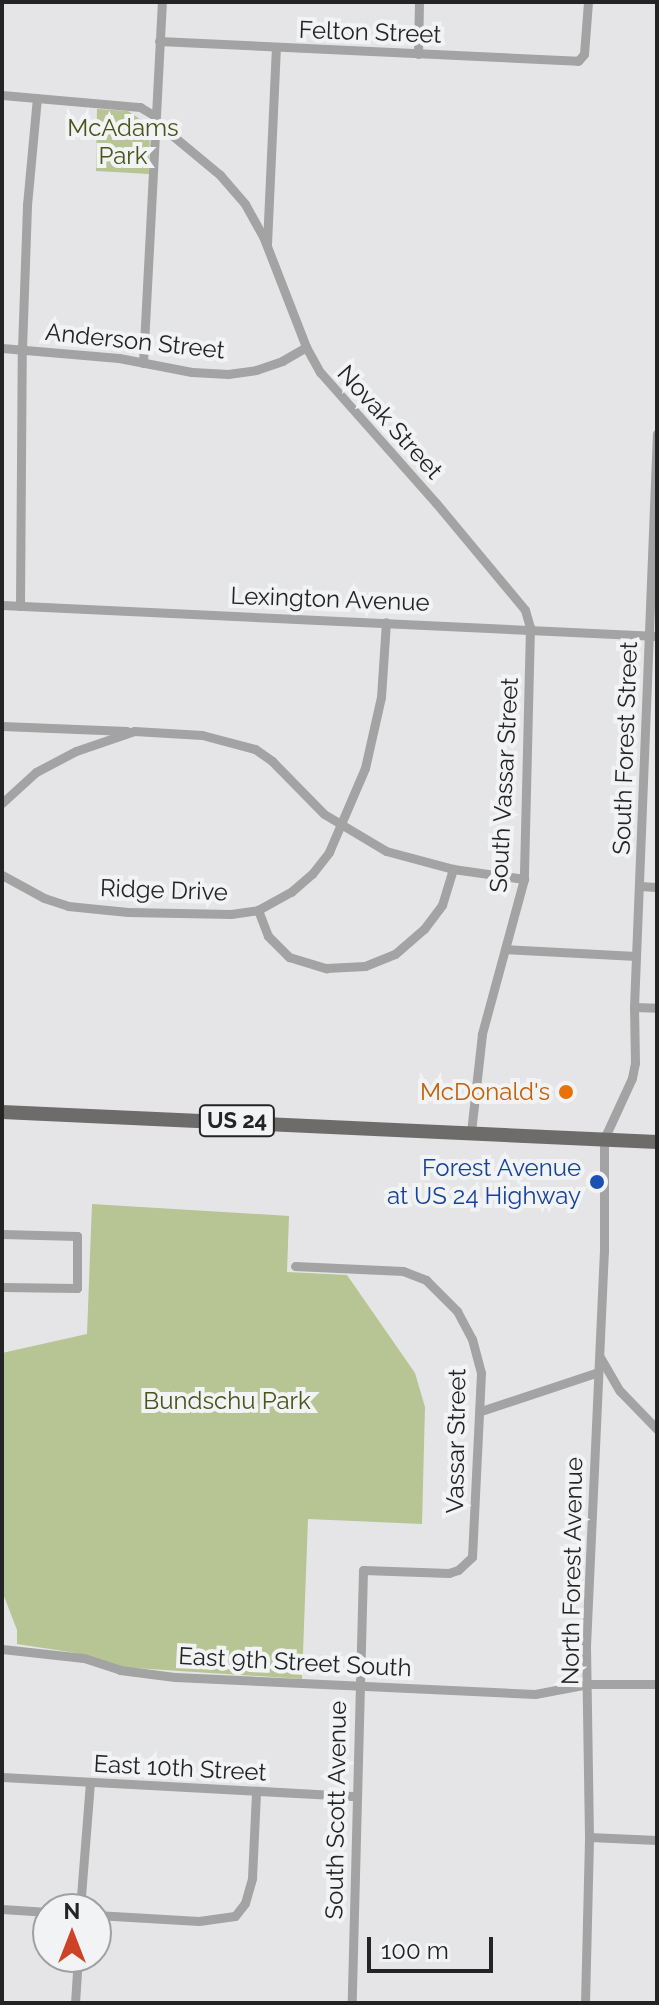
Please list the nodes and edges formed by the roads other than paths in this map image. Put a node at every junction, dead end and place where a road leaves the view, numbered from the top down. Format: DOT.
graph roads {
  1 [pos="162,2"];
  2 [pos="419,2"];
  3 [pos="588,2"];
  4 [pos="159,41"];
  5 [pos="276,48"];
  6 [pos="418,54"];
  7 [pos="2,95"];
  8 [pos="37,98"];
  9 [pos="155,118"];
  10 [pos="267,248"];
  11 [pos="306,347"];
  12 [pos="2,348"];
  13 [pos="22,349"];
  14 [pos="143,363"];
  15 [pos="657,433"];
  16 [pos="2,605"];
  17 [pos="20,606"];
  18 [pos="386,622"];
  19 [pos="530,627"];
  20 [pos="653,636"];
  21 [pos="2,726"];
  22 [pos="134,731"];
  23 [pos="2,803"];
  24 [pos="341,826"];
  25 [pos="453,869"];
  26 [pos="2,875"];
  27 [pos="524,879"];
  28 [pos="639,886"];
  29 [pos="657,887"];
  30 [pos="258,910"];
  31 [pos="505,949"];
  32 [pos="636,956"];
  33 [pos="634,1007"];
  34 [pos="657,1008"];
  35 [pos="2,1112"];
  36 [pos="471,1132"];
  37 [pos="604,1139"];
  38 [pos="657,1142"];
  39 [pos="2,1234"];
  40 [pos="295,1266"];
  41 [pos="2,1287"];
  42 [pos="599,1356"];
  43 [pos="598,1372"];
  44 [pos="481,1411"];
  45 [pos="657,1429"];
  46 [pos="363,1570"];
  47 [pos="2,1649"];
  48 [pos="359,1684"];
  49 [pos="588,1684"];
  50 [pos="657,1684"];
  51 [pos="2,1777"];
  52 [pos="90,1783"];
  53 [pos="256,1792"];
  54 [pos="356,1796"];
  55 [pos="589,1837"];
  56 [pos="657,1840"];
  57 [pos="81,1893"];
  58 [pos="2,1909"];
  59 [pos="32,1911"];
  60 [pos="112,1916"];
  61 [pos="77,1973"];
  62 [pos="75,2003"];
  63 [pos="352,2003"];
  64 [pos="585,2003"];
  1 -- 4 [label="street"];
  2 -- 6 [label="street"];
  3 -- 6 [label="street, Felton Street"];
  4 -- 5 [label="street, Felton Street"];
  4 -- 9 [label="street"];
  5 -- 6 [label="street, Felton Street"];
  5 -- 10 [label="street"];
  7 -- 8 [label="street"];
  8 -- 9 [label="street"];
  8 -- 13 [label="street"];
  9 -- 10 [label="street, Novak Street"];
  9 -- 14 [label="street"];
  10 -- 11 [label="street, Novak Street"];
  11 -- 14 [label="street, Anderson Street"];
  11 -- 19 [label="street, Novak Street"];
  12 -- 13 [label="street, Anderson Street"];
  13 -- 14 [label="street, Anderson Street"];
  13 -- 17 [label="street"];
  15 -- 20 [label="street, South Forest Street"];
  16 -- 17 [label="street, Lexington Avenue"];
  17 -- 18 [label="street, Lexington Avenue"];
  18 -- 19 [label="street, Lexington Avenue"];
  18 -- 24 [label="street, Ridge Drive"];
  19 -- 20 [label="street, Lexington Avenue"];
  19 -- 27 [label="street, South Vassar Street"];
  20 -- 28 [label="street, South Forest Street"];
  21 -- 22 [label="street"];
  22 -- 23 [label="street"];
  22 -- 24 [label="street"];
  24 -- 25 [label="street"];
  24 -- 30 [label="street, Ridge Drive"];
  25 -- 27 [label="street"];
  25 -- 30 [label="street"];
  26 -- 30 [label="street, Ridge Drive"];
  27 -- 31 [label="street, South Vassar Street"];
  28 -- 29 [label="street"];
  28 -- 32 [label="street, South Forest Street"];
  31 -- 32 [label="street"];
  31 -- 36 [label="street, South Vassar Street"];
  32 -- 33 [label="street, South Forest Street"];
  33 -- 34 [label="street"];
  33 -- 37 [label="street, South Forest Street"];
  35 -- 36 [label="main road, US 24"];
  36 -- 37 [label="main road, US 24"];
  37 -- 38 [label="main road, US 24"];
  37 -- 42 [label="street, North Forest Avenue"];
  39 -- 41 [label="street"];
  40 -- 44 [label="street, Vassar Street"];
  42 -- 43 [label="street, North Forest Avenue"];
  42 -- 45 [label="street"];
  43 -- 44 [label="street"];
  43 -- 49 [label="street, North Forest Avenue"];
  44 -- 46 [label="street, Vassar Street"];
  46 -- 48 [label="street, South Scott Avenue"];
  47 -- 48 [label="street, East 9th Street South"];
  48 -- 49 [label="street, East 9th Street South"];
  48 -- 54 [label="street, South Scott Avenue"];
  49 -- 50 [label="street, East 9th Street South"];
  49 -- 55 [label="street, North Forest Avenue"];
  51 -- 52 [label="street, East 10th Street"];
  52 -- 53 [label="street, East 10th Street"];
  52 -- 57 [label="street"];
  53 -- 54 [label="street, East 10th Street"];
  53 -- 60 [label="street"];
  54 -- 63 [label="street, South Scott Avenue"];
  55 -- 56 [label="street"];
  55 -- 64 [label="street, North Forest Avenue"];
  58 -- 59 [label="street"];
  61 -- 62 [label="street"];
}
